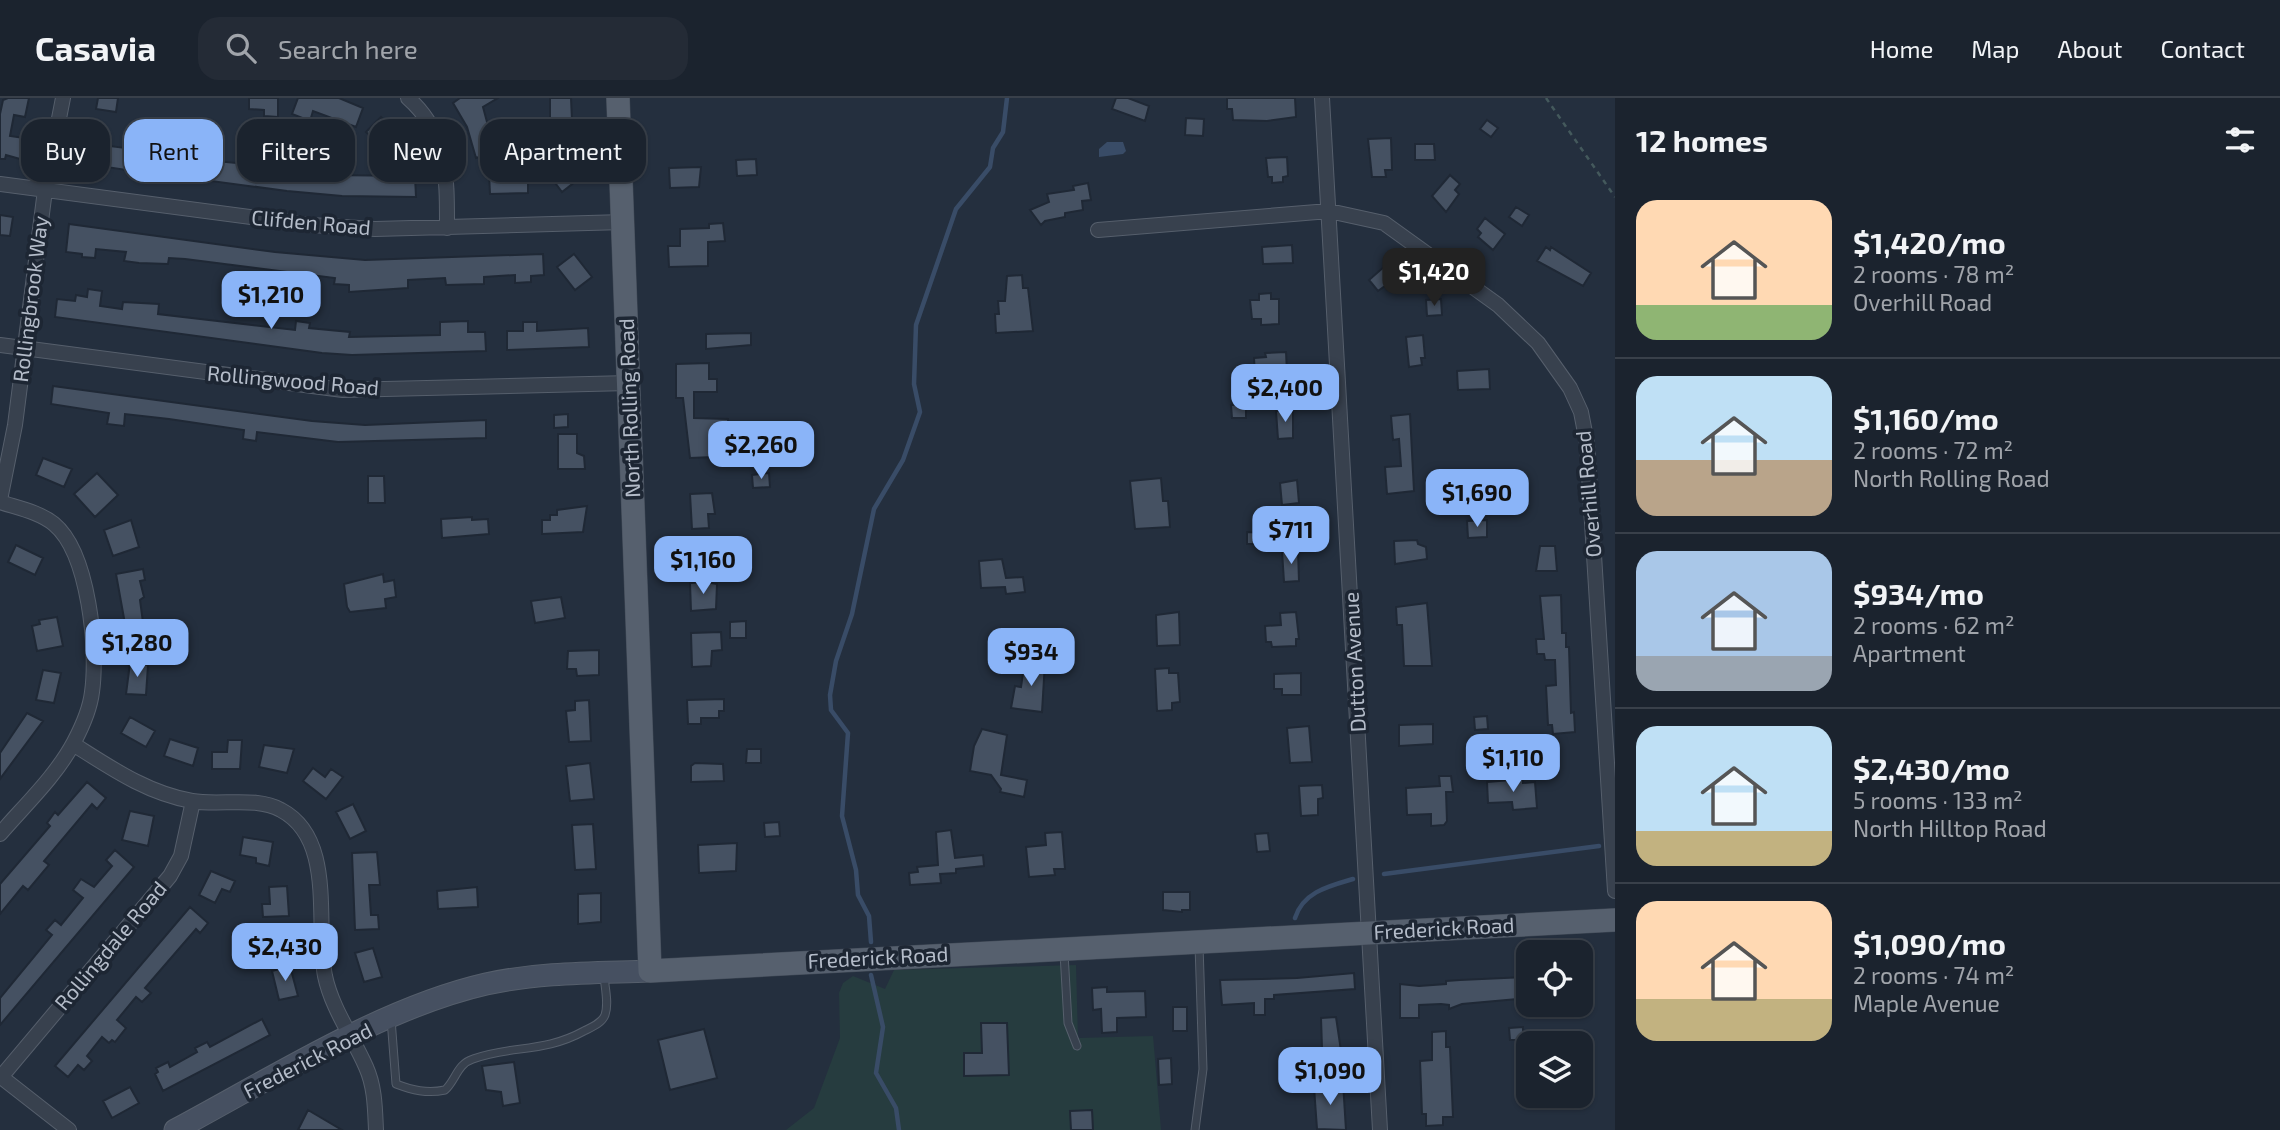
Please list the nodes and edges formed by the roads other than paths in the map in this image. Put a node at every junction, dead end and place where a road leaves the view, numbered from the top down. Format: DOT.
graph roads {
  1 [pos="63,98"];
  2 [pos="408,98"];
  3 [pos="618,98"];
  4 [pos="1322,98"];
  5 [pos="0,184"];
  6 [pos="45,190"];
  7 [pos="1329,211"];
  8 [pos="624,222"];
  9 [pos="447,228"];
  10 [pos="1098,230"];
  11 [pos="0,345"];
  12 [pos="24,348"];
  13 [pos="629,383"];
  14 [pos="0,501"];
  15 [pos="74,744"];
  16 [pos="193,801"];
  17 [pos="0,834"];
  18 [pos="1615,891"];
  19 [pos="1615,920"];
  20 [pos="1370,932"];
  21 [pos="1199,941"];
  22 [pos="1064,948"];
  23 [pos="650,971"];
  24 [pos="604,973"];
  25 [pos="391,1018"];
  26 [pos="350,1037"];
  27 [pos="1077,1046"];
  28 [pos="1,1076"];
  29 [pos="69,1130"];
  30 [pos="175,1130"];
  31 [pos="376,1130"];
  32 [pos="1195,1130"];
  33 [pos="1380,1130"];
  1 -- 6 [label="street, Rollingbrook Way"];
  2 -- 9 [label="street"];
  3 -- 8 [label="main road, North Rolling Road"];
  4 -- 7 [label="street, Dutton Avenue"];
  5 -- 6 [label="street, Clifden Road"];
  6 -- 9 [label="street, Clifden Road"];
  6 -- 12 [label="street, Rollingbrook Way"];
  7 -- 10 [label="street, Overhill Road"];
  7 -- 18 [label="street, Overhill Road"];
  7 -- 20 [label="street, Dutton Avenue"];
  8 -- 9 [label="street, Clifden Road"];
  8 -- 13 [label="main road, North Rolling Road"];
  11 -- 12 [label="street, Rollingwood Road"];
  12 -- 13 [label="street, Rollingwood Road"];
  12 -- 14 [label="street, Rollingbrook Way"];
  13 -- 23 [label="main road, North Rolling Road"];
  14 -- 15 [label="street"];
  15 -- 16 [label="street"];
  15 -- 17 [label="street"];
  16 -- 26 [label="street"];
  16 -- 28 [label="street, Rollingdale Road"];
  19 -- 20 [label="main road, Frederick Road"];
  20 -- 21 [label="main road, Frederick Road"];
  20 -- 33 [label="street, Dutton Avenue"];
  21 -- 22 [label="main road, Frederick Road"];
  21 -- 32 [label="lane"];
  22 -- 23 [label="main road, Frederick Road"];
  22 -- 27 [label="lane"];
  23 -- 24 [label="main road, Frederick Road"];
  24 -- 25 [label="main road, Frederick Road"];
  24 -- 25 [label="lane"];
  25 -- 26 [label="main road, Frederick Road"];
  26 -- 30 [label="main road, Frederick Road"];
  26 -- 31 [label="street"];
  28 -- 29 [label="street"];
}
